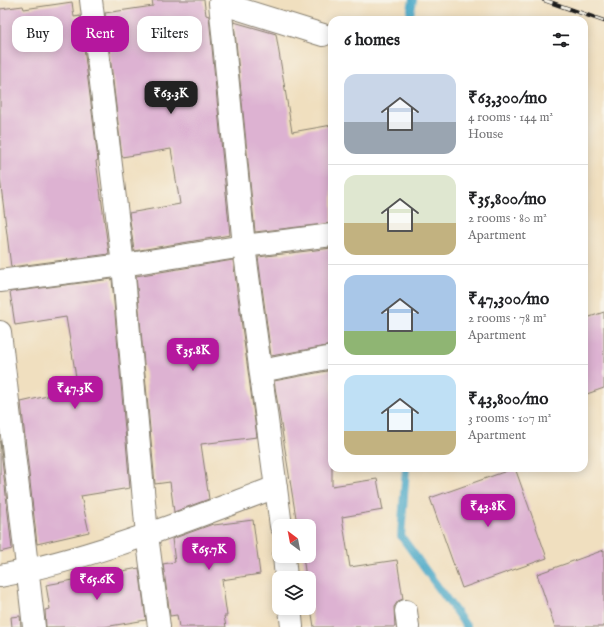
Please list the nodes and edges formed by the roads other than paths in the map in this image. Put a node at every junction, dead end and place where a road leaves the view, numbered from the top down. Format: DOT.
graph roads {
  1 [pos="91,0"];
  2 [pos="219,2"];
  3 [pos="323,35"];
  4 [pos="328,236"];
  5 [pos="244,246"];
  6 [pos="123,265"];
  7 [pos="0,281"];
  8 [pos="0,332"];
  9 [pos="328,358"];
  10 [pos="261,371"];
  11 [pos="276,487"];
  12 [pos="280,519"];
  13 [pos="147,535"];
  14 [pos="27,571"];
  15 [pos="0,576"];
  16 [pos="291,615"];
  17 [pos="34,627"];
  18 [pos="160,627"];
  19 [pos="292,627"];
  1 -- 6 [label="street"];
  2 -- 3 [label="street"];
  2 -- 5 [label="street"];
  4 -- 5 [label="street"];
  5 -- 6 [label="street"];
  5 -- 10 [label="street"];
  6 -- 7 [label="street"];
  6 -- 13 [label="street"];
  8 -- 14 [label="street"];
  9 -- 10 [label="street"];
  10 -- 11 [label="street"];
  11 -- 12 [label="street"];
  11 -- 13 [label="street"];
  13 -- 14 [label="street"];
  13 -- 18 [label="street"];
  14 -- 15 [label="street"];
  14 -- 17 [label="street"];
  16 -- 19 [label="street"];
}
